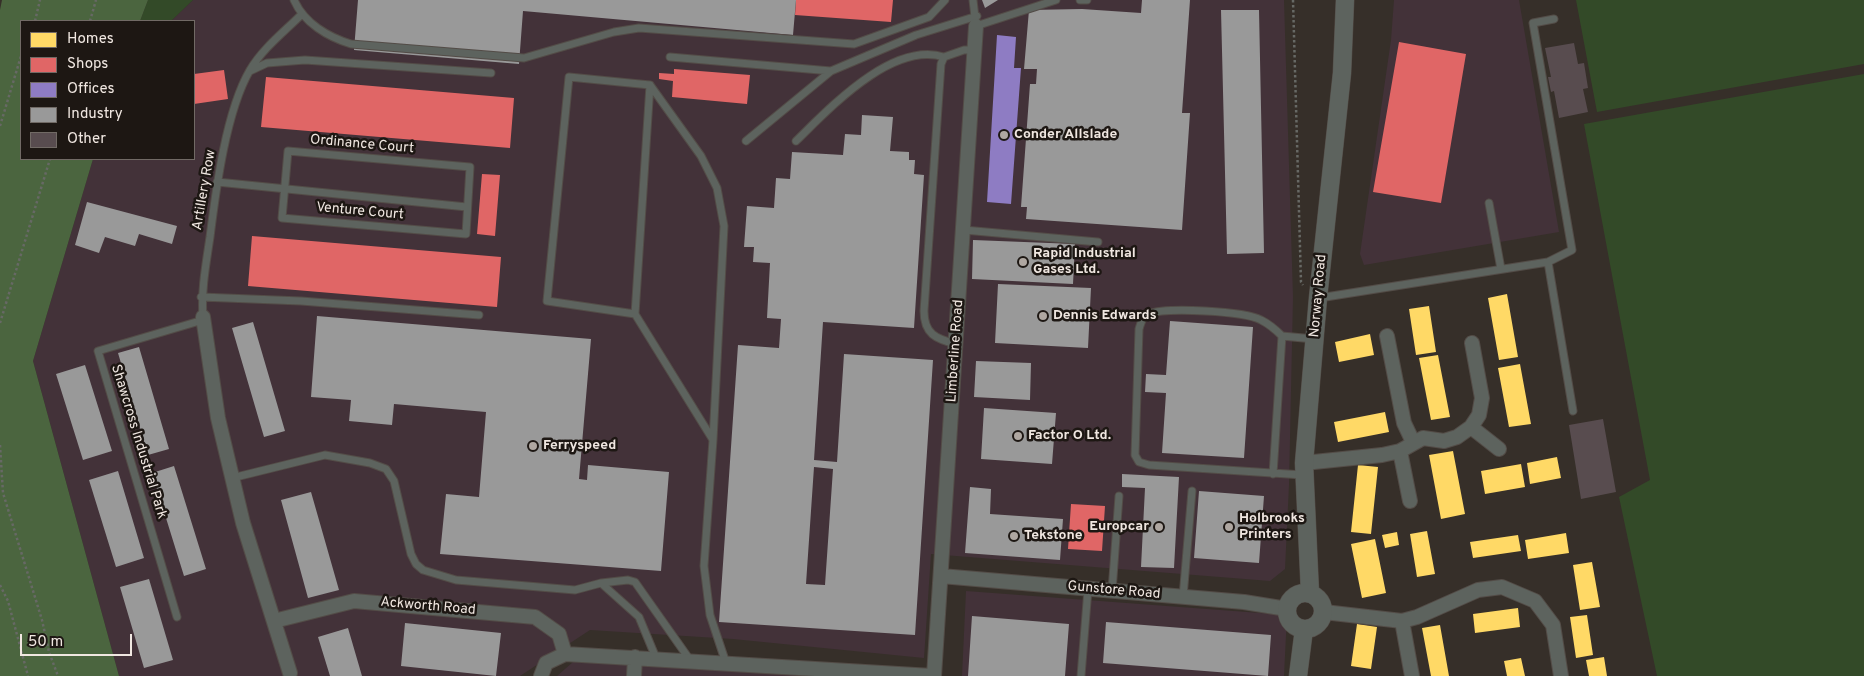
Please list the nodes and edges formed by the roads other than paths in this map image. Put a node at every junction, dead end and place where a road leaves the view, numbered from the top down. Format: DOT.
graph roads {
  1 [pos="294,0"];
  2 [pos="945,0"];
  3 [pos="973,0"];
  4 [pos="1056,0"];
  5 [pos="1080,0"];
  6 [pos="1087,0"];
  7 [pos="1344,0"];
  8 [pos="302,14"];
  9 [pos="1554,19"];
  10 [pos="976,21"];
  11 [pos="975,50"];
  12 [pos="944,56"];
  13 [pos="670,57"];
  14 [pos="832,70"];
  15 [pos="250,71"];
  16 [pos="492,73"];
  17 [pos="650,85"];
  18 [pos="746,141"];
  19 [pos="796,141"];
  20 [pos="217,182"];
  21 [pos="284,188"];
  22 [pos="1489,202"];
  23 [pos="467,207"];
  24 [pos="964,230"];
  25 [pos="1098,242"];
  26 [pos="1548,262"];
  27 [pos="1501,269"];
  28 [pos="201,297"];
  29 [pos="1318,302"];
  30 [pos="634,314"];
  31 [pos="479,315"];
  32 [pos="203,318"];
  33 [pos="1282,336"];
  34 [pos="1387,336"];
  35 [pos="1315,338"];
  36 [pos="1472,343"];
  37 [pos="956,344"];
  38 [pos="1573,411"];
  39 [pos="1471,427"];
  40 [pos="713,440"];
  41 [pos="1413,442"];
  42 [pos="1499,449"];
  43 [pos="1400,451"];
  44 [pos="1305,469"];
  45 [pos="1273,474"];
  46 [pos="232,478"];
  47 [pos="1192,491"];
  48 [pos="1119,496"];
  49 [pos="1410,500"];
  50 [pos="941,576"];
  51 [pos="601,583"];
  52 [pos="1088,589"];
  53 [pos="1112,591"];
  54 [pos="1310,593"];
  55 [pos="1183,597"];
  56 [pos="1287,609"];
  57 [pos="1324,612"];
  58 [pos="177,617"];
  59 [pos="274,621"];
  60 [pos="1402,621"];
  61 [pos="1304,629"];
  62 [pos="565,654"];
  63 [pos="635,657"];
  64 [pos="656,658"];
  65 [pos="690,660"];
  66 [pos="726,663"];
  67 [pos="815,672"];
  68 [pos="290,674"];
  69 [pos="541,676"];
  70 [pos="634,676"];
  71 [pos="933,676"];
  72 [pos="1081,676"];
  73 [pos="1298,676"];
  74 [pos="1412,676"];
  75 [pos="1561,676"];
  1 -- 8 [label="lane"];
  2 -- 8 [label="lane"];
  3 -- 10 [label="lane"];
  4 -- 10 [label="lane"];
  5 -- 6 [label="lane"];
  7 -- 29 [label="street, Norway Road"];
  8 -- 15 [label="lane, Artillery Row"];
  9 -- 26 [label="lane"];
  10 -- 11 [label="street, Limberline Road"];
  10 -- 14 [label="lane"];
  11 -- 12 [label="lane"];
  11 -- 24 [label="street, Limberline Road"];
  12 -- 19 [label="lane"];
  12 -- 37 [label="lane"];
  13 -- 14 [label="lane"];
  14 -- 18 [label="lane"];
  15 -- 16 [label="lane"];
  15 -- 20 [label="lane, Artillery Row"];
  17 -- 30 [label="lane"];
  17 -- 30 [label="lane"];
  17 -- 40 [label="lane"];
  20 -- 21 [label="lane"];
  20 -- 28 [label="lane, Artillery Row"];
  21 -- 23 [label="lane"];
  21 -- 23 [label="lane, Venture Court"];
  21 -- 23 [label="lane, Ordinance Court"];
  22 -- 27 [label="lane"];
  24 -- 25 [label="lane"];
  24 -- 37 [label="street, Limberline Road"];
  26 -- 27 [label="lane"];
  26 -- 38 [label="lane"];
  27 -- 29 [label="lane"];
  28 -- 31 [label="lane"];
  28 -- 32 [label="lane, Artillery Row"];
  29 -- 35 [label="street, Norway Road"];
  30 -- 40 [label="lane"];
  32 -- 46 [label="street"];
  32 -- 58 [label="lane, Shawcross Industrial Park"];
  33 -- 35 [label="lane"];
  33 -- 45 [label="lane"];
  33 -- 45 [label="lane"];
  34 -- 41 [label="street"];
  35 -- 44 [label="street, Norway Road"];
  36 -- 39 [label="street"];
  37 -- 50 [label="street, Limberline Road"];
  39 -- 41 [label="street"];
  39 -- 42 [label="street"];
  40 -- 66 [label="lane"];
  41 -- 43 [label="street"];
  43 -- 44 [label="street"];
  43 -- 49 [label="street"];
  44 -- 45 [label="lane"];
  44 -- 54 [label="street, Norway Road"];
  46 -- 51 [label="lane"];
  46 -- 59 [label="street"];
  47 -- 55 [label="lane"];
  48 -- 53 [label="lane"];
  50 -- 52 [label="street, Gunstore Road"];
  50 -- 71 [label="street, Limberline Road"];
  51 -- 64 [label="lane"];
  51 -- 65 [label="lane"];
  52 -- 53 [label="street, Gunstore Road"];
  52 -- 72 [label="lane"];
  53 -- 55 [label="street, Gunstore Road"];
  54 -- 56 [label="street"];
  54 -- 57 [label="street"];
  55 -- 56 [label="street, Gunstore Road"];
  56 -- 61 [label="street"];
  57 -- 60 [label="street"];
  57 -- 61 [label="street"];
  59 -- 62 [label="street, Ackworth Road"];
  59 -- 68 [label="street"];
  60 -- 74 [label="street"];
  60 -- 75 [label="street"];
  61 -- 73 [label="street"];
  62 -- 63 [label="street"];
  62 -- 69 [label="street"];
  63 -- 64 [label="street"];
  63 -- 70 [label="street"];
  64 -- 65 [label="street"];
  65 -- 66 [label="street"];
  66 -- 67 [label="street"];
  67 -- 71 [label="street"];
}
